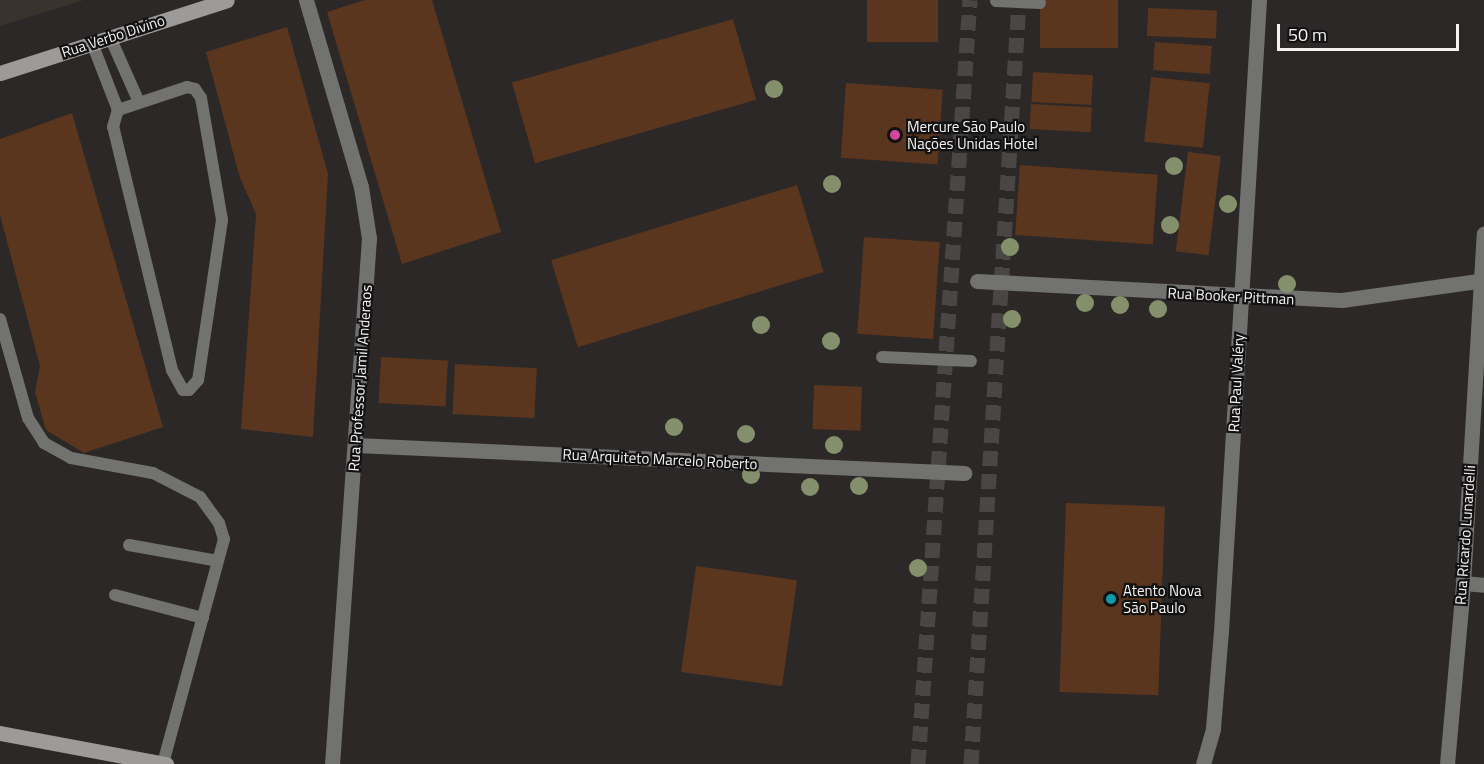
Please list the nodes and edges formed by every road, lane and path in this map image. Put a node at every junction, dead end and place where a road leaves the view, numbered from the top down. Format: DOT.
graph roads {
  1 [pos="227,0"];
  2 [pos="306,0"];
  3 [pos="1259,0"];
  4 [pos="996,1"];
  5 [pos="1040,3"];
  6 [pos="110,37"];
  7 [pos="92,44"];
  8 [pos="0,73"];
  9 [pos="139,102"];
  10 [pos="118,110"];
  11 [pos="1484,234"];
  12 [pos="1482,280"];
  13 [pos="977,281"];
  14 [pos="1241,297"];
  15 [pos="0,319"];
  16 [pos="882,357"];
  17 [pos="971,361"];
  18 [pos="356,445"];
  19 [pos="964,473"];
  20 [pos="129,545"];
  21 [pos="218,561"];
  22 [pos="1462,584"];
  23 [pos="1484,585"];
  24 [pos="115,596"];
  25 [pos="203,618"];
  26 [pos="0,733"];
  27 [pos="165,764"];
  28 [pos="332,764"];
  29 [pos="1203,764"];
  30 [pos="1446,764"];
  1 -- 6 [label="street, Rua Verbo Divino"];
  2 -- 18 [label="street, Rua Professor Jamil Anderaos"];
  3 -- 14 [label="street, Rua Paul Valéry"];
  4 -- 5 [label="lane"];
  6 -- 7 [label="street, Rua Verbo Divino"];
  6 -- 9 [label="lane"];
  7 -- 8 [label="street, Rua Verbo Divino"];
  7 -- 10 [label="lane"];
  9 -- 10 [label="lane"];
  9 -- 10 [label="lane"];
  11 -- 12 [label="street, Rua Ricardo Lunardelli"];
  12 -- 14 [label="street, Rua Booker Pittman"];
  12 -- 22 [label="street, Rua Ricardo Lunardelli"];
  13 -- 14 [label="street, Rua Booker Pittman"];
  14 -- 29 [label="street, Rua Paul Valéry"];
  15 -- 21 [label="lane"];
  16 -- 17 [label="lane"];
  18 -- 19 [label="street, Rua Arquiteto Marcelo Roberto"];
  18 -- 28 [label="street, Rua Professor Jamil Anderaos"];
  20 -- 21 [label="lane"];
  21 -- 25 [label="lane"];
  22 -- 23 [label="street"];
  22 -- 30 [label="street, Rua Ricardo Lunardelli"];
  24 -- 25 [label="lane"];
  25 -- 27 [label="lane"];
  26 -- 27 [label="street"];
}
